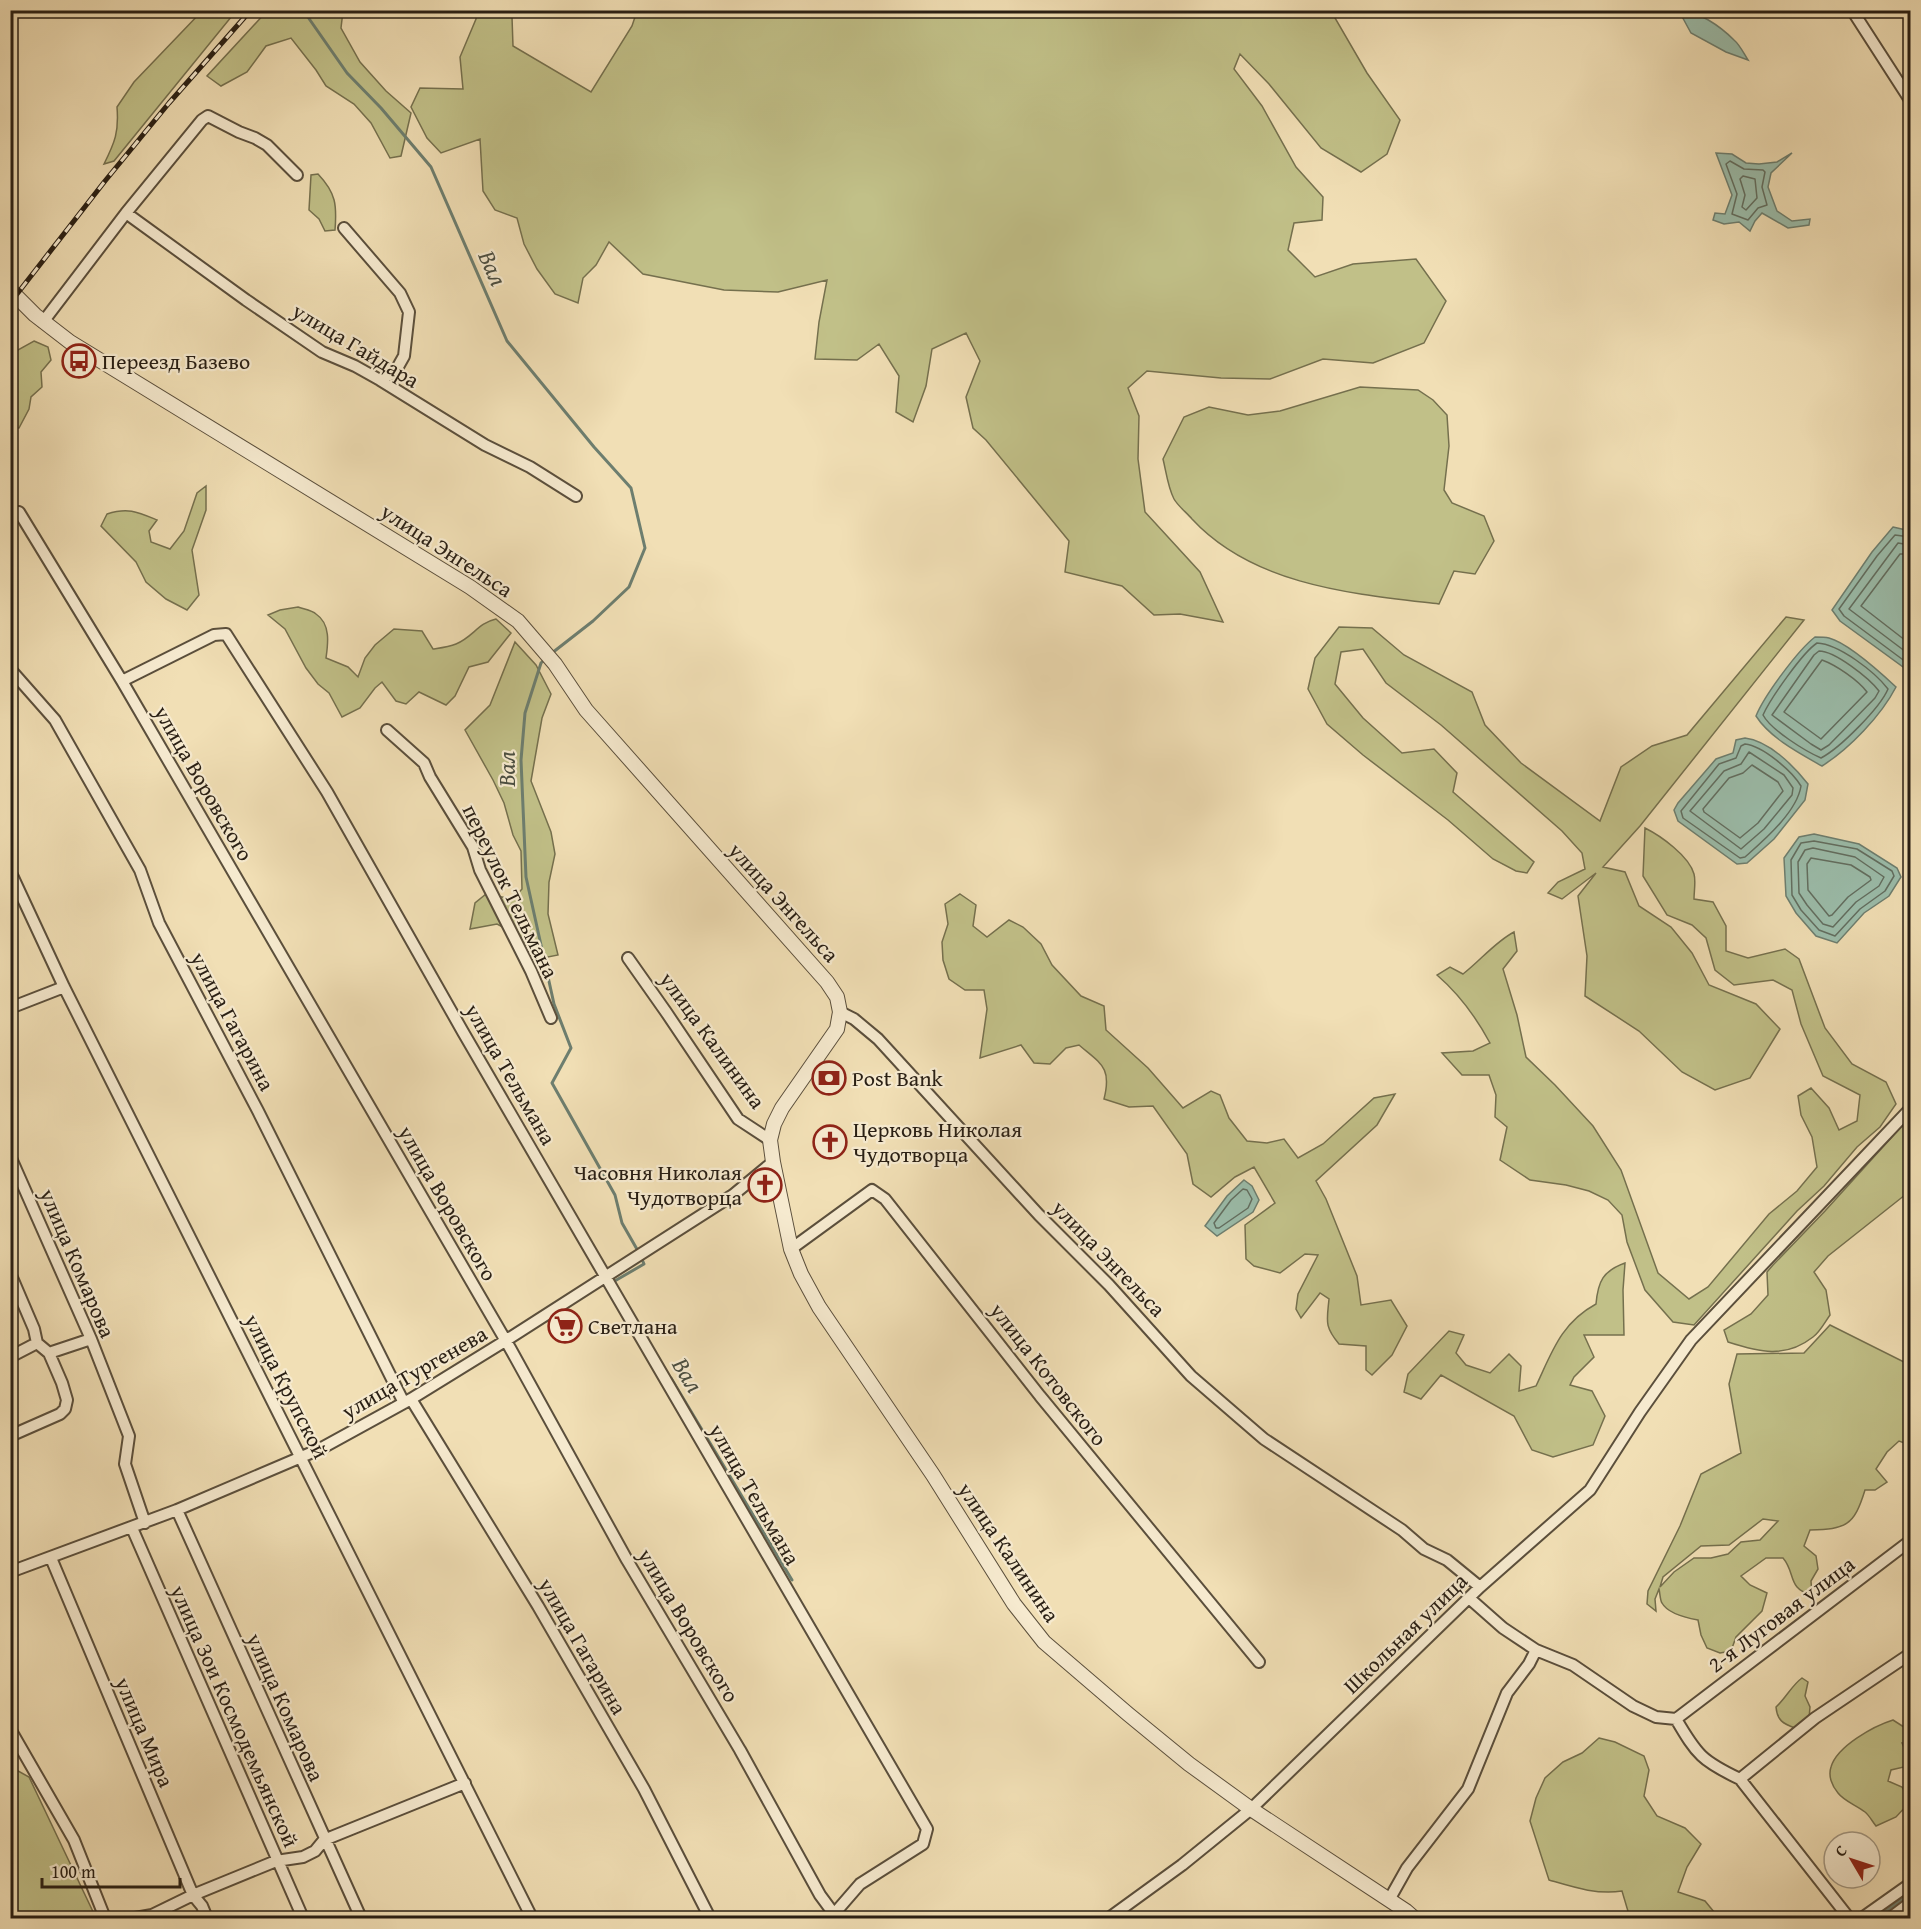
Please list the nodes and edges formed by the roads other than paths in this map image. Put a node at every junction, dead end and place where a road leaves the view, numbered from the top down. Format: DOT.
graph roads {
  1 [pos="1852,10"];
  2 [pos="1911,100"];
  3 [pos="297,175"];
  4 [pos="126,213"];
  5 [pos="344,228"];
  6 [pos="13,293"];
  7 [pos="43,322"];
  8 [pos="380,380"];
  9 [pos="576,496"];
  10 [pos="19,512"];
  11 [pos="10,669"];
  12 [pos="122,681"];
  13 [pos="387,730"];
  14 [pos="10,871"];
  15 [pos="628,958"];
  16 [pos="64,987"];
  17 [pos="10,1008"];
  18 [pos="840,1012"];
  19 [pos="551,1018"];
  20 [pos="1911,1109"];
  21 [pos="770,1140"];
  22 [pos="10,1156"];
  23 [pos="773,1162"];
  24 [pos="791,1249"];
  25 [pos="10,1273"];
  26 [pos="606,1277"];
  27 [pos="91,1339"];
  28 [pos="505,1341"];
  29 [pos="37,1343"];
  30 [pos="49,1353"];
  31 [pos="10,1357"];
  32 [pos="407,1401"];
  33 [pos="10,1436"];
  34 [pos="301,1457"];
  35 [pos="177,1510"];
  36 [pos="145,1523"];
  37 [pos="132,1528"];
  38 [pos="1911,1541"];
  39 [pos="51,1558"];
  40 [pos="10,1572"];
  41 [pos="1480,1587"];
  42 [pos="1469,1598"];
  43 [pos="1536,1650"];
  44 [pos="1911,1654"];
  45 [pos="1259,1662"];
  46 [pos="1676,1719"];
  47 [pos="10,1729"];
  48 [pos="13,1742"];
  49 [pos="1740,1779"];
  50 [pos="465,1783"];
  51 [pos="1251,1809"];
  52 [pos="324,1840"];
  53 [pos="276,1861"];
  54 [pos="1911,1884"];
  55 [pos="193,1895"];
  56 [pos="1389,1900"];
  57 [pos="1911,1903"];
  58 [pos="833,1916"];
  59 [pos="105,1918"];
  60 [pos="135,1918"];
  61 [pos="207,1918"];
  62 [pos="303,1918"];
  63 [pos="361,1918"];
  64 [pos="532,1918"];
  65 [pos="710,1918"];
  66 [pos="1109,1918"];
  67 [pos="1414,1918"];
  68 [pos="1849,1918"];
  69 [pos="1862,1918"];
  70 [pos="1890,1918"];
  1 -- 2 [label="street"];
  3 -- 4 [label="street"];
  4 -- 7 [label="street"];
  4 -- 8 [label="street, улица Гайдара"];
  5 -- 8 [label="street"];
  6 -- 7 [label="street, улица Энгельса"];
  7 -- 18 [label="street, улица Энгельса"];
  8 -- 9 [label="street, улица Гайдара"];
  10 -- 12 [label="street, улица Воровского"];
  11 -- 32 [label="street, улица Гагарина"];
  12 -- 26 [label="street, улица Тельмана"];
  12 -- 28 [label="street, улица Воровского"];
  13 -- 19 [label="street, переулок Тельмана"];
  14 -- 16 [label="street, улица Крупской"];
  15 -- 21 [label="street, улица Калинина"];
  16 -- 17 [label="street"];
  16 -- 34 [label="street, улица Крупской"];
  18 -- 21 [label="street, улица Калинина"];
  18 -- 41 [label="street, улица Энгельса"];
  20 -- 41 [label="street, Школьная улица"];
  21 -- 23 [label="street, улица Калинина"];
  22 -- 27 [label="street, улица Комарова"];
  23 -- 24 [label="street, улица Калинина"];
  23 -- 26 [label="street, улица Тургенева"];
  24 -- 45 [label="street, улица Котовского"];
  24 -- 51 [label="street, улица Калинина"];
  25 -- 29 [label="street"];
  26 -- 28 [label="street, улица Тургенева"];
  26 -- 58 [label="street, улица Тельмана"];
  27 -- 30 [label="street"];
  27 -- 36 [label="street, улица Комарова"];
  28 -- 32 [label="street, улица Тургенева"];
  28 -- 58 [label="street, улица Воровского"];
  29 -- 30 [label="street"];
  29 -- 31 [label="street"];
  30 -- 33 [label="street"];
  32 -- 34 [label="street, улица Тургенева"];
  32 -- 65 [label="street, улица Гагарина"];
  34 -- 35 [label="street, улица Тургенева"];
  34 -- 50 [label="street, улица Крупской"];
  35 -- 36 [label="street, улица Тургенева"];
  35 -- 52 [label="street, улица Комарова"];
  36 -- 37 [label="street, улица Тургенева"];
  37 -- 39 [label="street, улица Тургенева"];
  37 -- 53 [label="street, улица Зои Космодемьянской"];
  38 -- 46 [label="street, 2-я Луговая улица"];
  39 -- 40 [label="street, улица Тургенева"];
  39 -- 55 [label="street, улица Мира"];
  41 -- 42 [label="street, Школьная улица"];
  42 -- 43 [label="street"];
  42 -- 51 [label="street, Школьная улица"];
  43 -- 46 [label="street"];
  43 -- 56 [label="street"];
  44 -- 49 [label="street"];
  46 -- 49 [label="street"];
  47 -- 48 [label="street"];
  48 -- 59 [label="street"];
  49 -- 68 [label="street"];
  50 -- 52 [label="street"];
  50 -- 64 [label="street, улица Крупской"];
  51 -- 56 [label="street, улица Калинина"];
  51 -- 66 [label="street, Школьная улица"];
  52 -- 53 [label="street"];
  52 -- 63 [label="street, улица Комарова"];
  53 -- 55 [label="street"];
  53 -- 62 [label="street, улица Зои Космодемьянской"];
  54 -- 69 [label="street"];
  55 -- 60 [label="street"];
  55 -- 61 [label="street, улица Мира"];
  56 -- 67 [label="street, улица Калинина"];
  57 -- 70 [label="street"];
}
